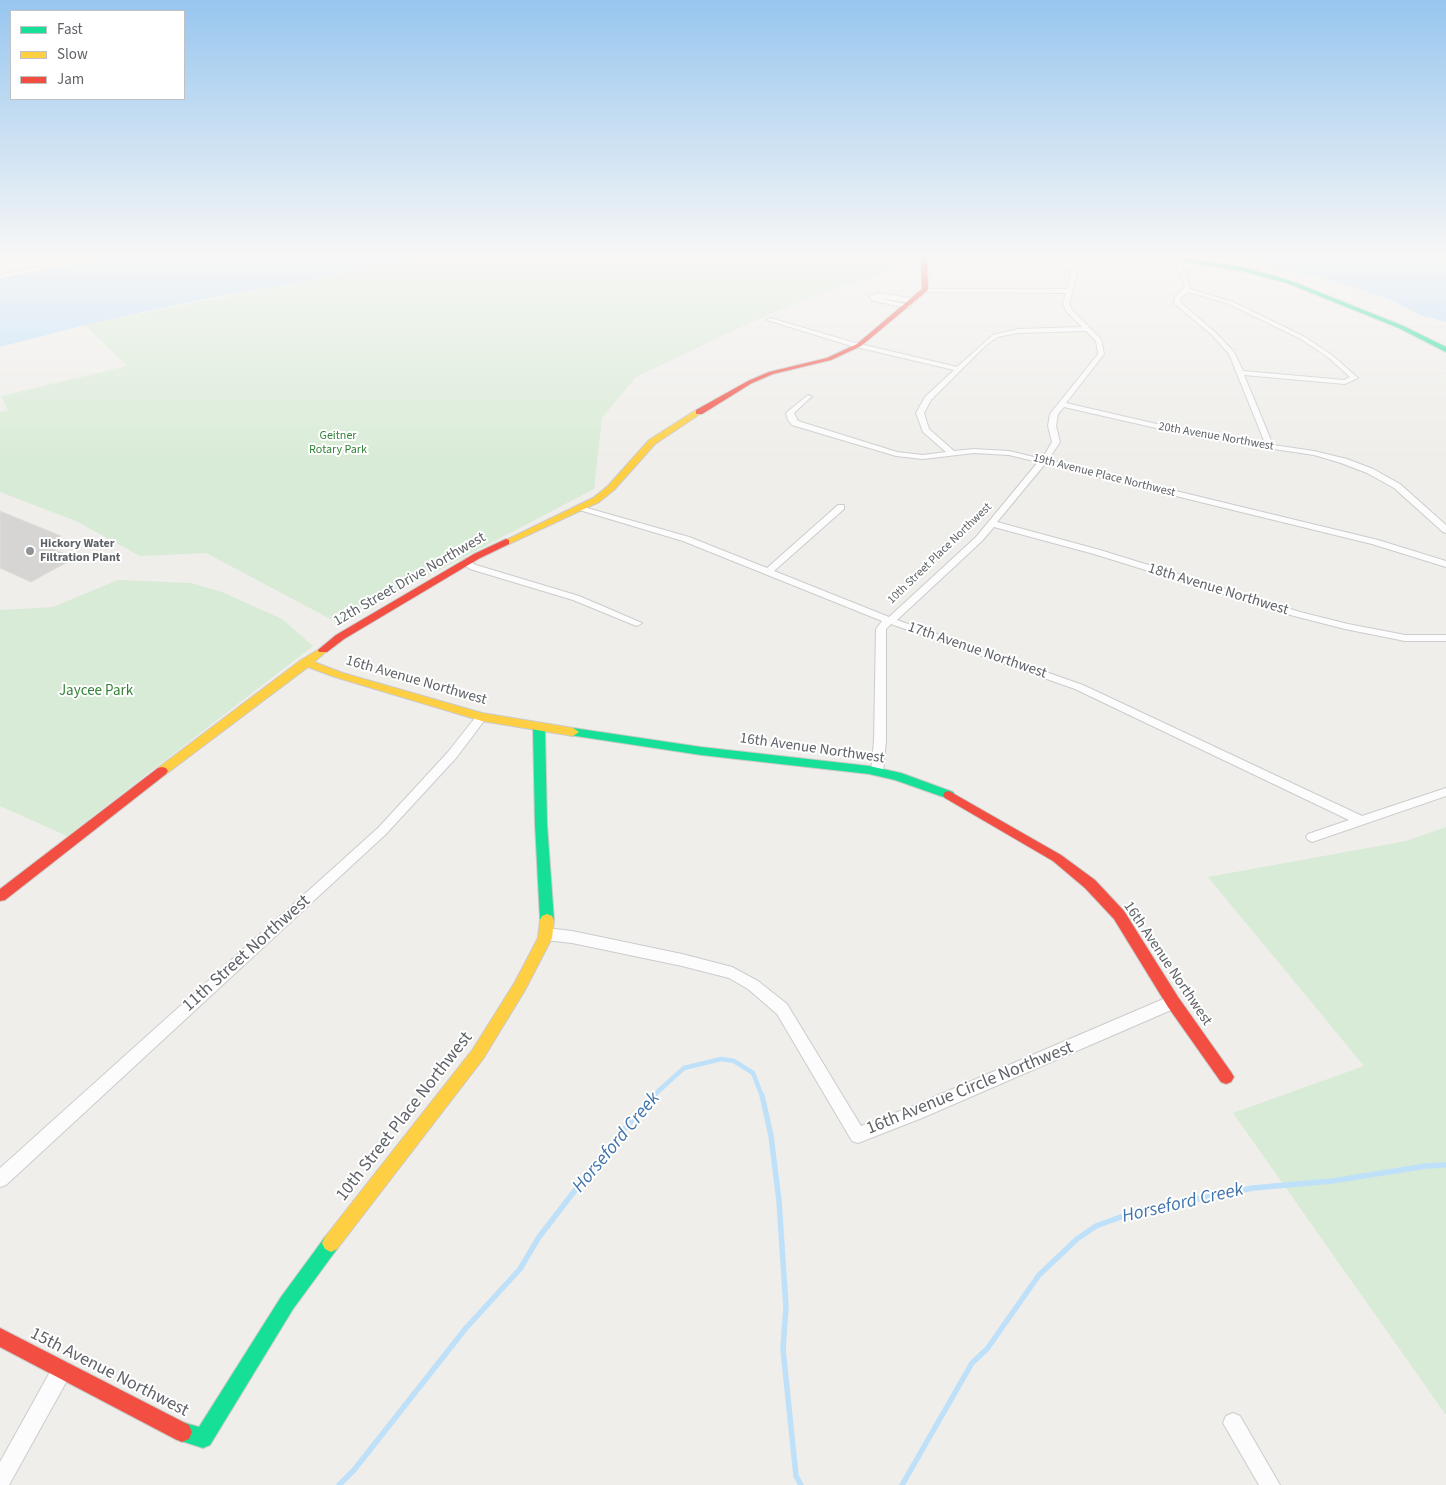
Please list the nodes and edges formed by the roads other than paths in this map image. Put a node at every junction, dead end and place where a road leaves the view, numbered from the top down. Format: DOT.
graph roads {
  1 [pos="791,326"];
  2 [pos="882,326"];
  3 [pos="1085,326"];
  4 [pos="1204,326"];
  5 [pos="1279,326"];
  6 [pos="1399,326"];
  7 [pos="1088,329"];
  8 [pos="859,345"];
  9 [pos="1446,350"];
  10 [pos="958,369"];
  11 [pos="1241,374"];
  12 [pos="808,397"];
  13 [pos="1062,404"];
  14 [pos="1270,447"];
  15 [pos="952,453"];
  16 [pos="1045,461"];
  17 [pos="841,507"];
  18 [pos="580,509"];
  19 [pos="993,524"];
  20 [pos="1446,530"];
  21 [pos="465,562"];
  22 [pos="1446,564"];
  23 [pos="768,572"];
  24 [pos="890,620"];
  25 [pos="637,623"];
  26 [pos="1446,638"];
  27 [pos="305,662"];
  28 [pos="482,717"];
  29 [pos="538,728"];
  30 [pos="878,772"];
  31 [pos="1446,792"];
  32 [pos="1362,821"];
  33 [pos="1312,837"];
  34 [pos="0,896"];
  35 [pos="546,934"];
  36 [pos="1173,1002"];
  37 [pos="1226,1077"];
  38 [pos="0,1179"];
  39 [pos="0,1337"];
  40 [pos="62,1370"];
  41 [pos="1233,1422"];
  42 [pos="203,1438"];
  43 [pos="0,1482"];
  44 [pos="1270,1485"];
  1 -- 8 [label="street"];
  2 -- 8 [label="street, 12th Street Drive Northwest"];
  3 -- 7 [label="street, 10th Street Place Northwest"];
  4 -- 11 [label="street"];
  5 -- 11 [label="street"];
  6 -- 9 [label="street"];
  7 -- 10 [label="street"];
  7 -- 13 [label="street, 10th Street Place Northwest"];
  8 -- 10 [label="street"];
  8 -- 18 [label="street, 12th Street Drive Northwest"];
  10 -- 15 [label="street"];
  11 -- 14 [label="street"];
  12 -- 15 [label="street, 19th Avenue Place Northwest"];
  13 -- 14 [label="street, 20th Avenue Northwest"];
  13 -- 16 [label="street, 10th Street Place Northwest"];
  14 -- 20 [label="street, 20th Avenue Northwest"];
  15 -- 16 [label="street, 19th Avenue Place Northwest"];
  16 -- 19 [label="street, 10th Street Place Northwest"];
  16 -- 22 [label="street, 19th Avenue Place Northwest"];
  17 -- 23 [label="street"];
  18 -- 21 [label="street, 12th Street Drive Northwest"];
  18 -- 23 [label="street, 17th Avenue Northwest"];
  19 -- 24 [label="street, 10th Street Place Northwest"];
  19 -- 26 [label="street, 18th Avenue Northwest"];
  21 -- 25 [label="street"];
  21 -- 27 [label="street, 12th Street Drive Northwest"];
  23 -- 24 [label="street, 17th Avenue Northwest"];
  24 -- 30 [label="street, 10th Street Place Northwest"];
  24 -- 32 [label="street, 17th Avenue Northwest"];
  27 -- 28 [label="street, 16th Avenue Northwest"];
  27 -- 34 [label="street, 12th Street Drive Northwest"];
  28 -- 29 [label="street, 16th Avenue Northwest"];
  28 -- 38 [label="street, 11th Street Northwest"];
  29 -- 30 [label="street, 16th Avenue Northwest"];
  29 -- 35 [label="street, 10th Street Place Northwest"];
  30 -- 36 [label="street, 16th Avenue Northwest"];
  31 -- 32 [label="street"];
  32 -- 33 [label="street"];
  35 -- 36 [label="street, 16th Avenue Circle Northwest"];
  35 -- 42 [label="street, 10th Street Place Northwest"];
  36 -- 37 [label="street, 16th Avenue Northwest"];
  39 -- 40 [label="street, 15th Avenue Northwest"];
  40 -- 42 [label="street, 15th Avenue Northwest"];
  40 -- 43 [label="street"];
  41 -- 44 [label="street"];
}
